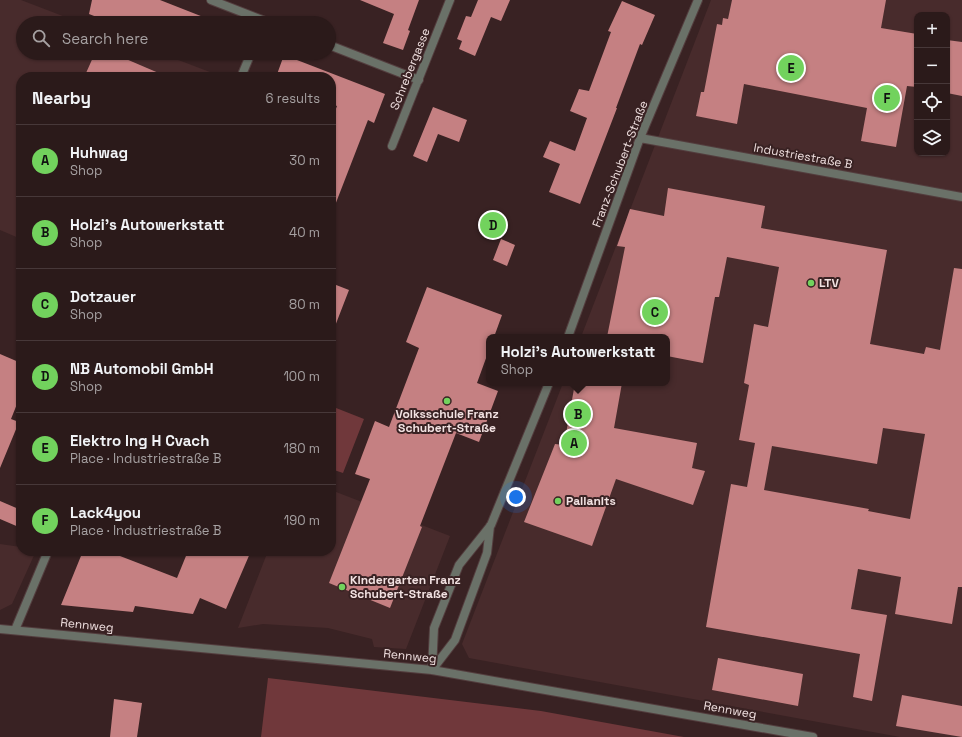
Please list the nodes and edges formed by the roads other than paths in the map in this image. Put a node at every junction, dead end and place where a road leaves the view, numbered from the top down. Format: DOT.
graph roads {
  1 [pos="211,0"];
  2 [pos="450,0"];
  3 [pos="698,0"];
  4 [pos="251,16"];
  5 [pos="336,48"];
  6 [pos="248,60"];
  7 [pos="243,72"];
  8 [pos="419,80"];
  9 [pos="640,138"];
  10 [pos="392,146"];
  11 [pos="962,197"];
  12 [pos="569,334"];
  13 [pos="548,386"];
  14 [pos="491,525"];
  15 [pos="46,556"];
  16 [pos="0,629"];
  17 [pos="15,630"];
  18 [pos="432,670"];
  19 [pos="813,737"];
  1 -- 4 [label="street"];
  2 -- 8 [label="street, Schrebergasse"];
  3 -- 9 [label="street, Franz-Schubert-Straße"];
  5 -- 8 [label="street"];
  6 -- 7 [label="street"];
  8 -- 10 [label="street, Schrebergasse"];
  9 -- 11 [label="street, Industriestraße B"];
  9 -- 12 [label="street, Franz-Schubert-Straße"];
  13 -- 14 [label="street"];
  14 -- 18 [label="street"];
  14 -- 18 [label="street"];
  15 -- 17 [label="street"];
  16 -- 17 [label="street, Rennweg"];
  17 -- 18 [label="street, Rennweg"];
  18 -- 19 [label="street, Rennweg"];
}
